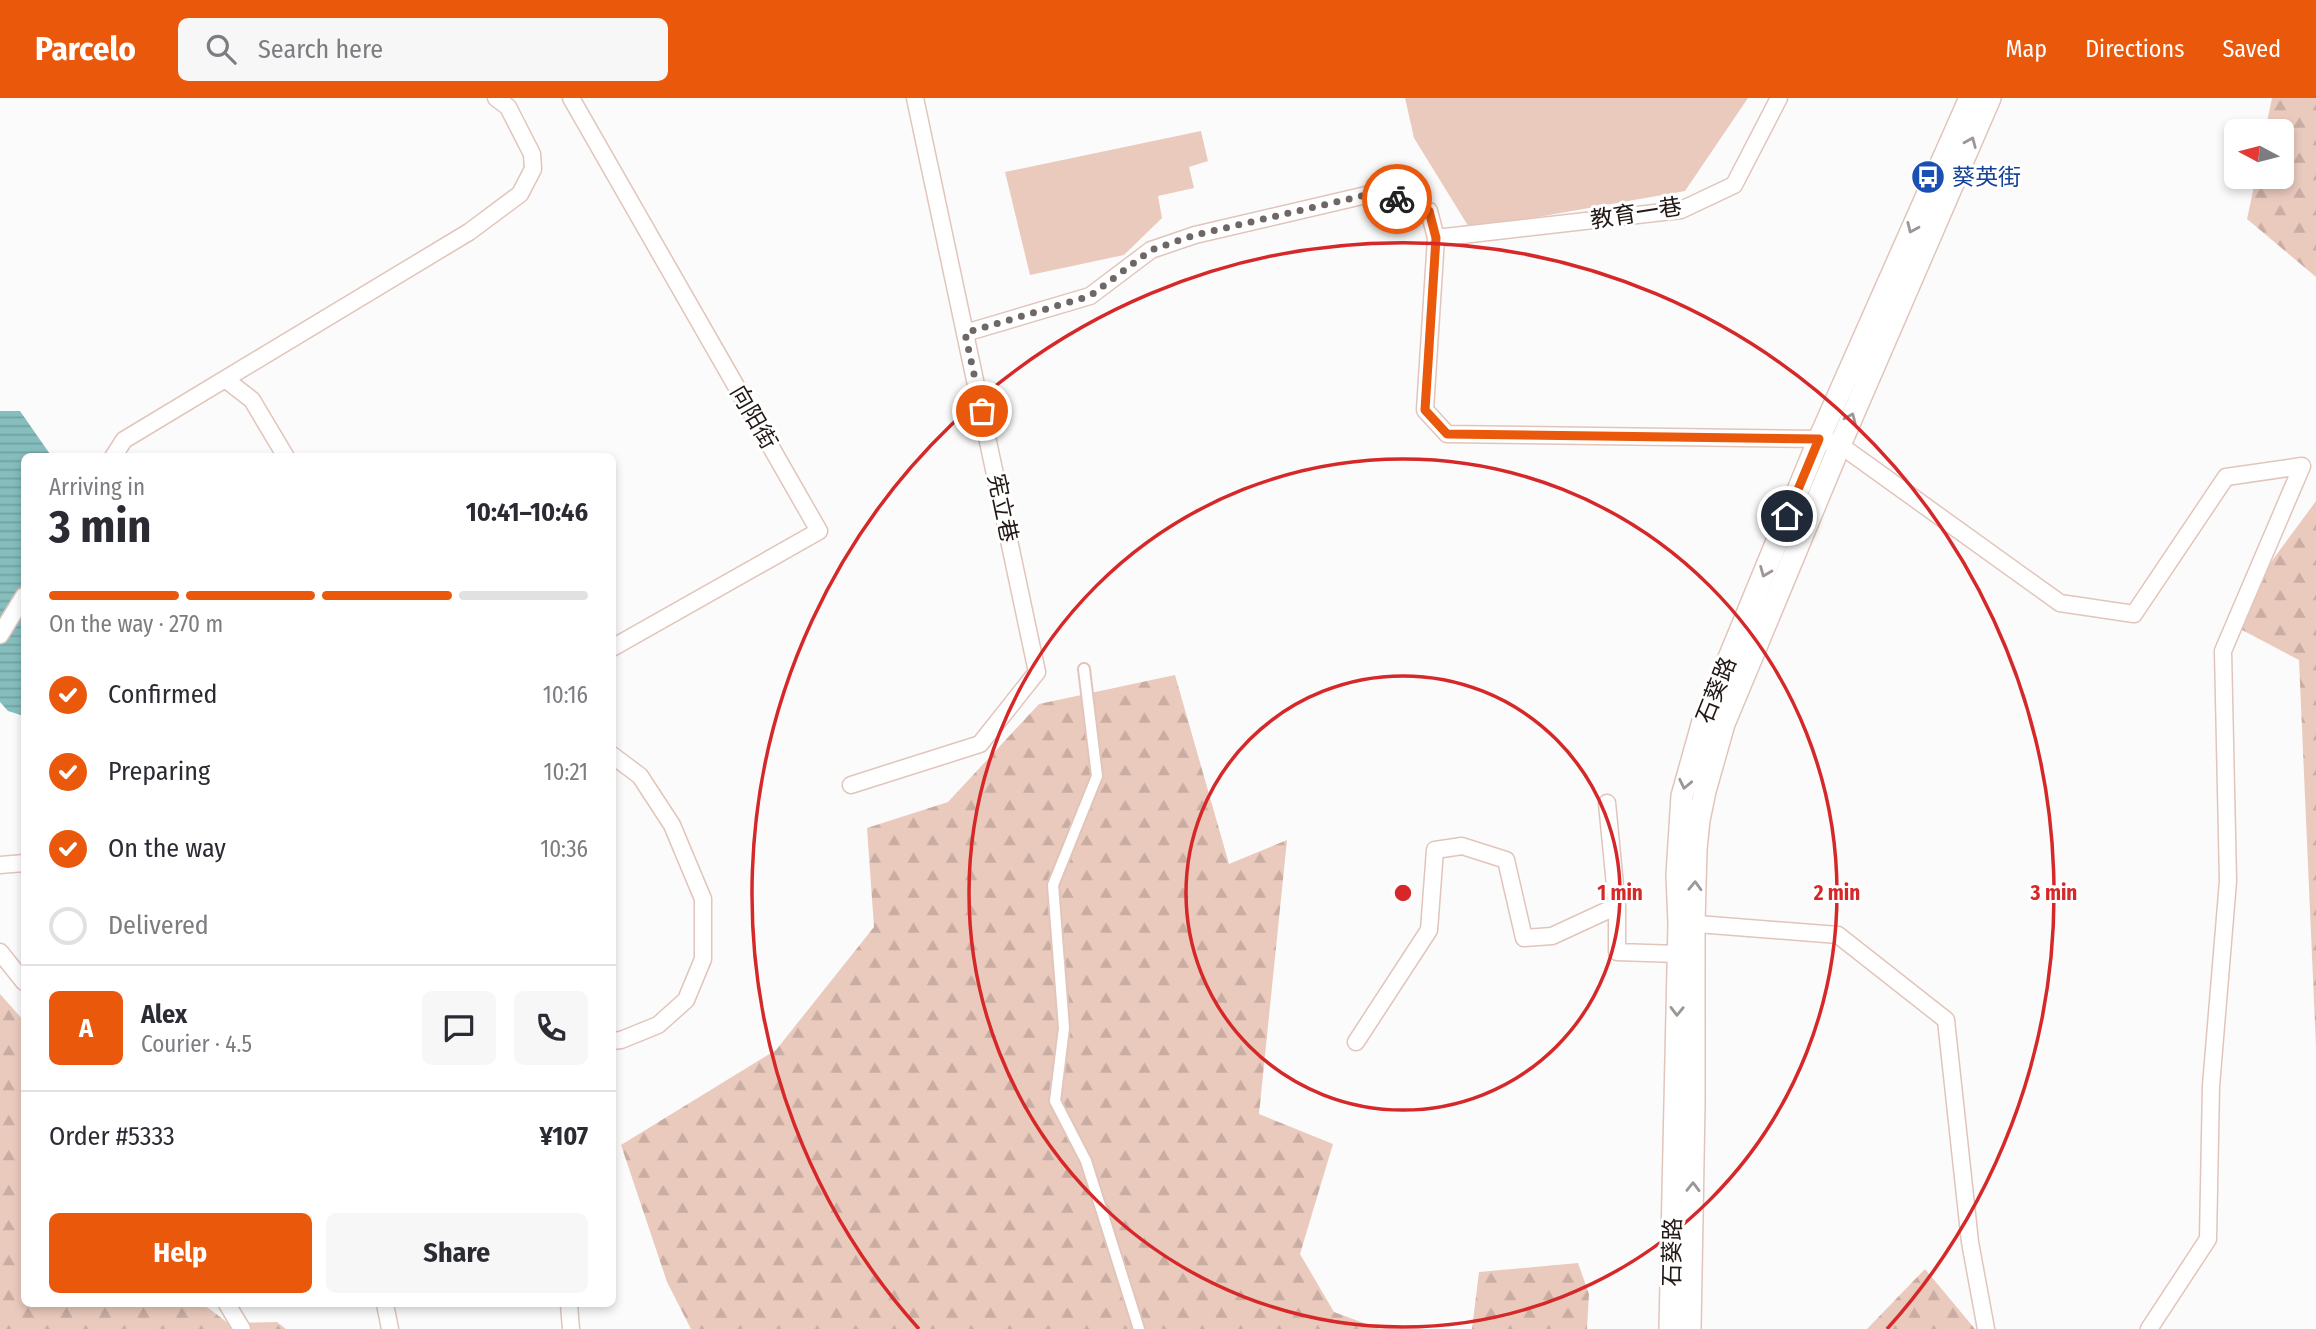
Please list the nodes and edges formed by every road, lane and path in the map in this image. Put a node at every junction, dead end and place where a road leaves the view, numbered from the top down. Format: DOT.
graph roads {
  1 [pos="496,98"];
  2 [pos="571,98"];
  3 [pos="915,98"];
  4 [pos="1779,98"];
  5 [pos="1970,98"];
  6 [pos="1990,98"];
  7 [pos="1436,238"];
  8 [pos="965,333"];
  9 [pos="225,379"];
  10 [pos="1830,442"];
  11 [pos="116,453"];
  12 [pos="284,453"];
  13 [pos="21,601"];
  14 [pos="0,635"];
  15 [pos="616,646"];
  16 [pos="1084,669"];
  17 [pos="616,758"];
  18 [pos="851,785"];
  19 [pos="1607,803"];
  20 [pos="1617,906"];
  21 [pos="1687,923"];
  22 [pos="0,952"];
  23 [pos="1678,954"];
  24 [pos="21,978"];
  25 [pos="616,1041"];
  26 [pos="1356,1042"];
  27 [pos="229,1307"];
  28 [pos="386,1307"];
  29 [pos="569,1307"];
  30 [pos="242,1329"];
  31 [pos="390,1329"];
  32 [pos="571,1329"];
  33 [pos="1139,1329"];
  34 [pos="1670,1329"];
  35 [pos="1690,1329"];
  36 [pos="1986,1329"];
  37 [pos="2149,1329"];
  1 -- 9 [label="street"];
  2 -- 15 [label="street, 向阳街"];
  3 -- 8 [label="street, 宪立巷"];
  4 -- 7 [label="street, 教育一巷"];
  5 -- 10 [label="main road, 石葵路, one-way"];
  10 -- 6 [label="main road, one-way"];
  7 -- 8 [label="street"];
  7 -- 10 [label="street"];
  8 -- 18 [label="street, 宪立巷"];
  9 -- 11 [label="street"];
  9 -- 12 [label="street"];
  10 -- 21 [label="main road, 石葵路"];
  10 -- 37 [label="street"];
  13 -- 14 [label="street"];
  16 -- 33 [label="street"];
  17 -- 25 [label="street"];
  19 -- 20 [label="street"];
  20 -- 23 [label="street"];
  20 -- 26 [label="street"];
  21 -- 23 [label="main road, 石葵路"];
  35 -- 21 [label="main road, one-way"];
  21 -- 36 [label="street"];
  22 -- 24 [label="street"];
  23 -- 34 [label="main road, 石葵路, one-way"];
  27 -- 30 [label="street"];
  28 -- 31 [label="street"];
  29 -- 32 [label="street"];
}
